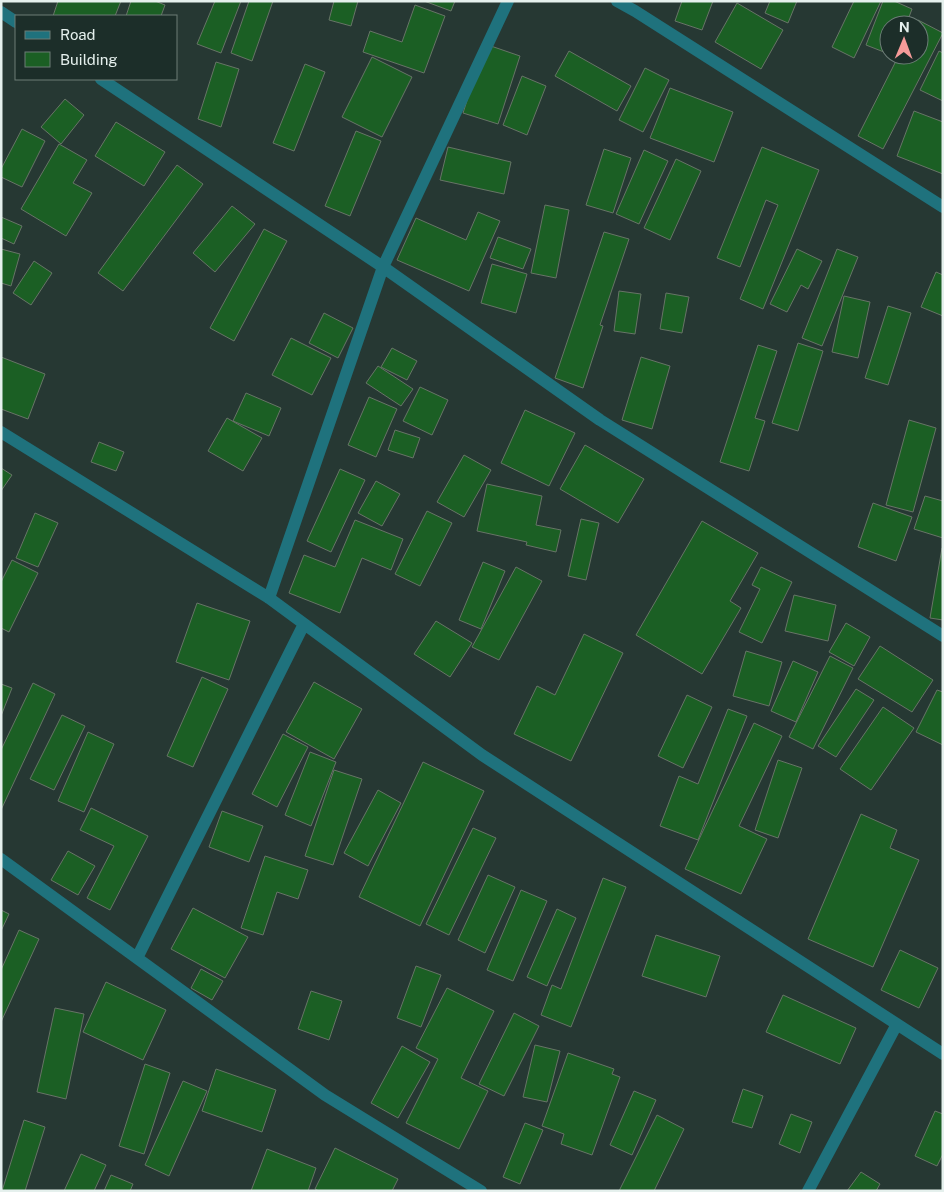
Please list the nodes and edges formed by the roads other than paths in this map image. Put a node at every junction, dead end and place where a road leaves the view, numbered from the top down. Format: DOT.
graph roads {
  1 [pos="508,1"];
  2 [pos="617,1"];
  3 [pos="1,12"];
  4 [pos="15,21"];
  5 [pos="102,80"];
  6 [pos="943,207"];
  7 [pos="383,267"];
  8 [pos="1,432"];
  9 [pos="270,598"];
  10 [pos="304,624"];
  11 [pos="943,636"];
  12 [pos="1,859"];
  13 [pos="138,958"];
  14 [pos="897,1024"];
  15 [pos="943,1054"];
  16 [pos="481,1191"];
  17 [pos="808,1191"];
  1 -- 7 [label="street"];
  2 -- 6 [label="street"];
  3 -- 4 [label="street"];
  5 -- 7 [label="street"];
  7 -- 9 [label="street"];
  7 -- 11 [label="street"];
  8 -- 9 [label="street"];
  9 -- 10 [label="street"];
  10 -- 13 [label="street"];
  10 -- 14 [label="street"];
  12 -- 13 [label="street"];
  13 -- 16 [label="street"];
  14 -- 15 [label="street"];
  14 -- 17 [label="street"];
}
